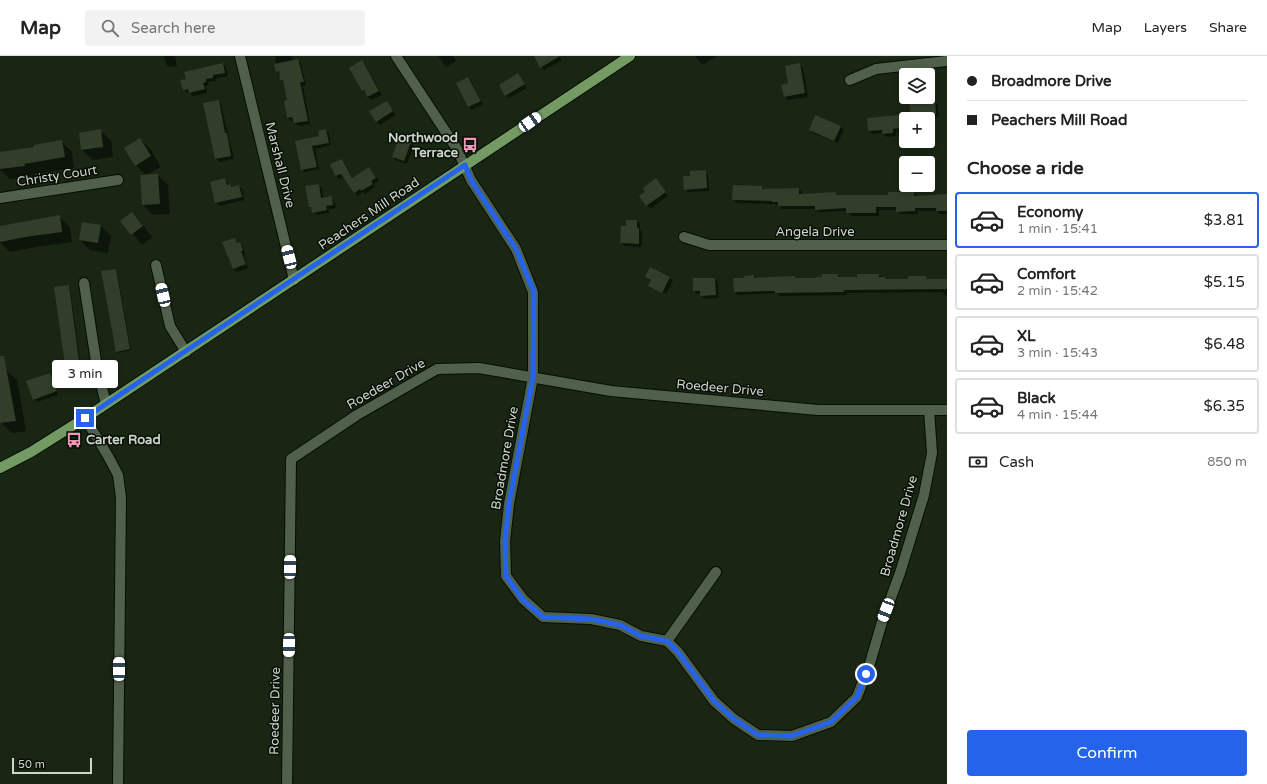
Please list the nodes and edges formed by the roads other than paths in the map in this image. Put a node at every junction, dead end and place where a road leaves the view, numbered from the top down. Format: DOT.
graph roads {
  1 [pos="240,56"];
  2 [pos="396,56"];
  3 [pos="630,56"];
  4 [pos="947,61"];
  5 [pos="850,80"];
  6 [pos="465,165"];
  7 [pos="118,180"];
  8 [pos="0,198"];
  9 [pos="684,237"];
  10 [pos="947,245"];
  11 [pos="156,265"];
  12 [pos="294,280"];
  13 [pos="84,283"];
  14 [pos="186,352"];
  15 [pos="533,377"];
  16 [pos="106,404"];
  17 [pos="929,410"];
  18 [pos="947,410"];
  19 [pos="85,418"];
  20 [pos="0,468"];
  21 [pos="716,572"];
  22 [pos="667,641"];
  23 [pos="118,784"];
  24 [pos="287,784"];
  1 -- 12 [label="street, Marshall Drive"];
  2 -- 6 [label="street"];
  3 -- 6 [label="main road, Peachers Mill Road"];
  4 -- 5 [label="street"];
  6 -- 12 [label="main road, Peachers Mill Road"];
  6 -- 15 [label="street, Broadmore Drive"];
  7 -- 8 [label="street, Christy Court"];
  9 -- 10 [label="street, Angela Drive"];
  11 -- 14 [label="street"];
  12 -- 14 [label="main road, Peachers Mill Road"];
  13 -- 16 [label="street"];
  14 -- 16 [label="main road, Peachers Mill Road"];
  15 -- 17 [label="street, Roedeer Drive"];
  15 -- 22 [label="street, Broadmore Drive"];
  15 -- 24 [label="street, Roedeer Drive"];
  16 -- 19 [label="main road, Peachers Mill Road"];
  17 -- 18 [label="street, Roedeer Drive"];
  17 -- 22 [label="street, Broadmore Drive"];
  19 -- 20 [label="main road, Peachers Mill Road"];
  19 -- 23 [label="street"];
  21 -- 22 [label="street"];
}
